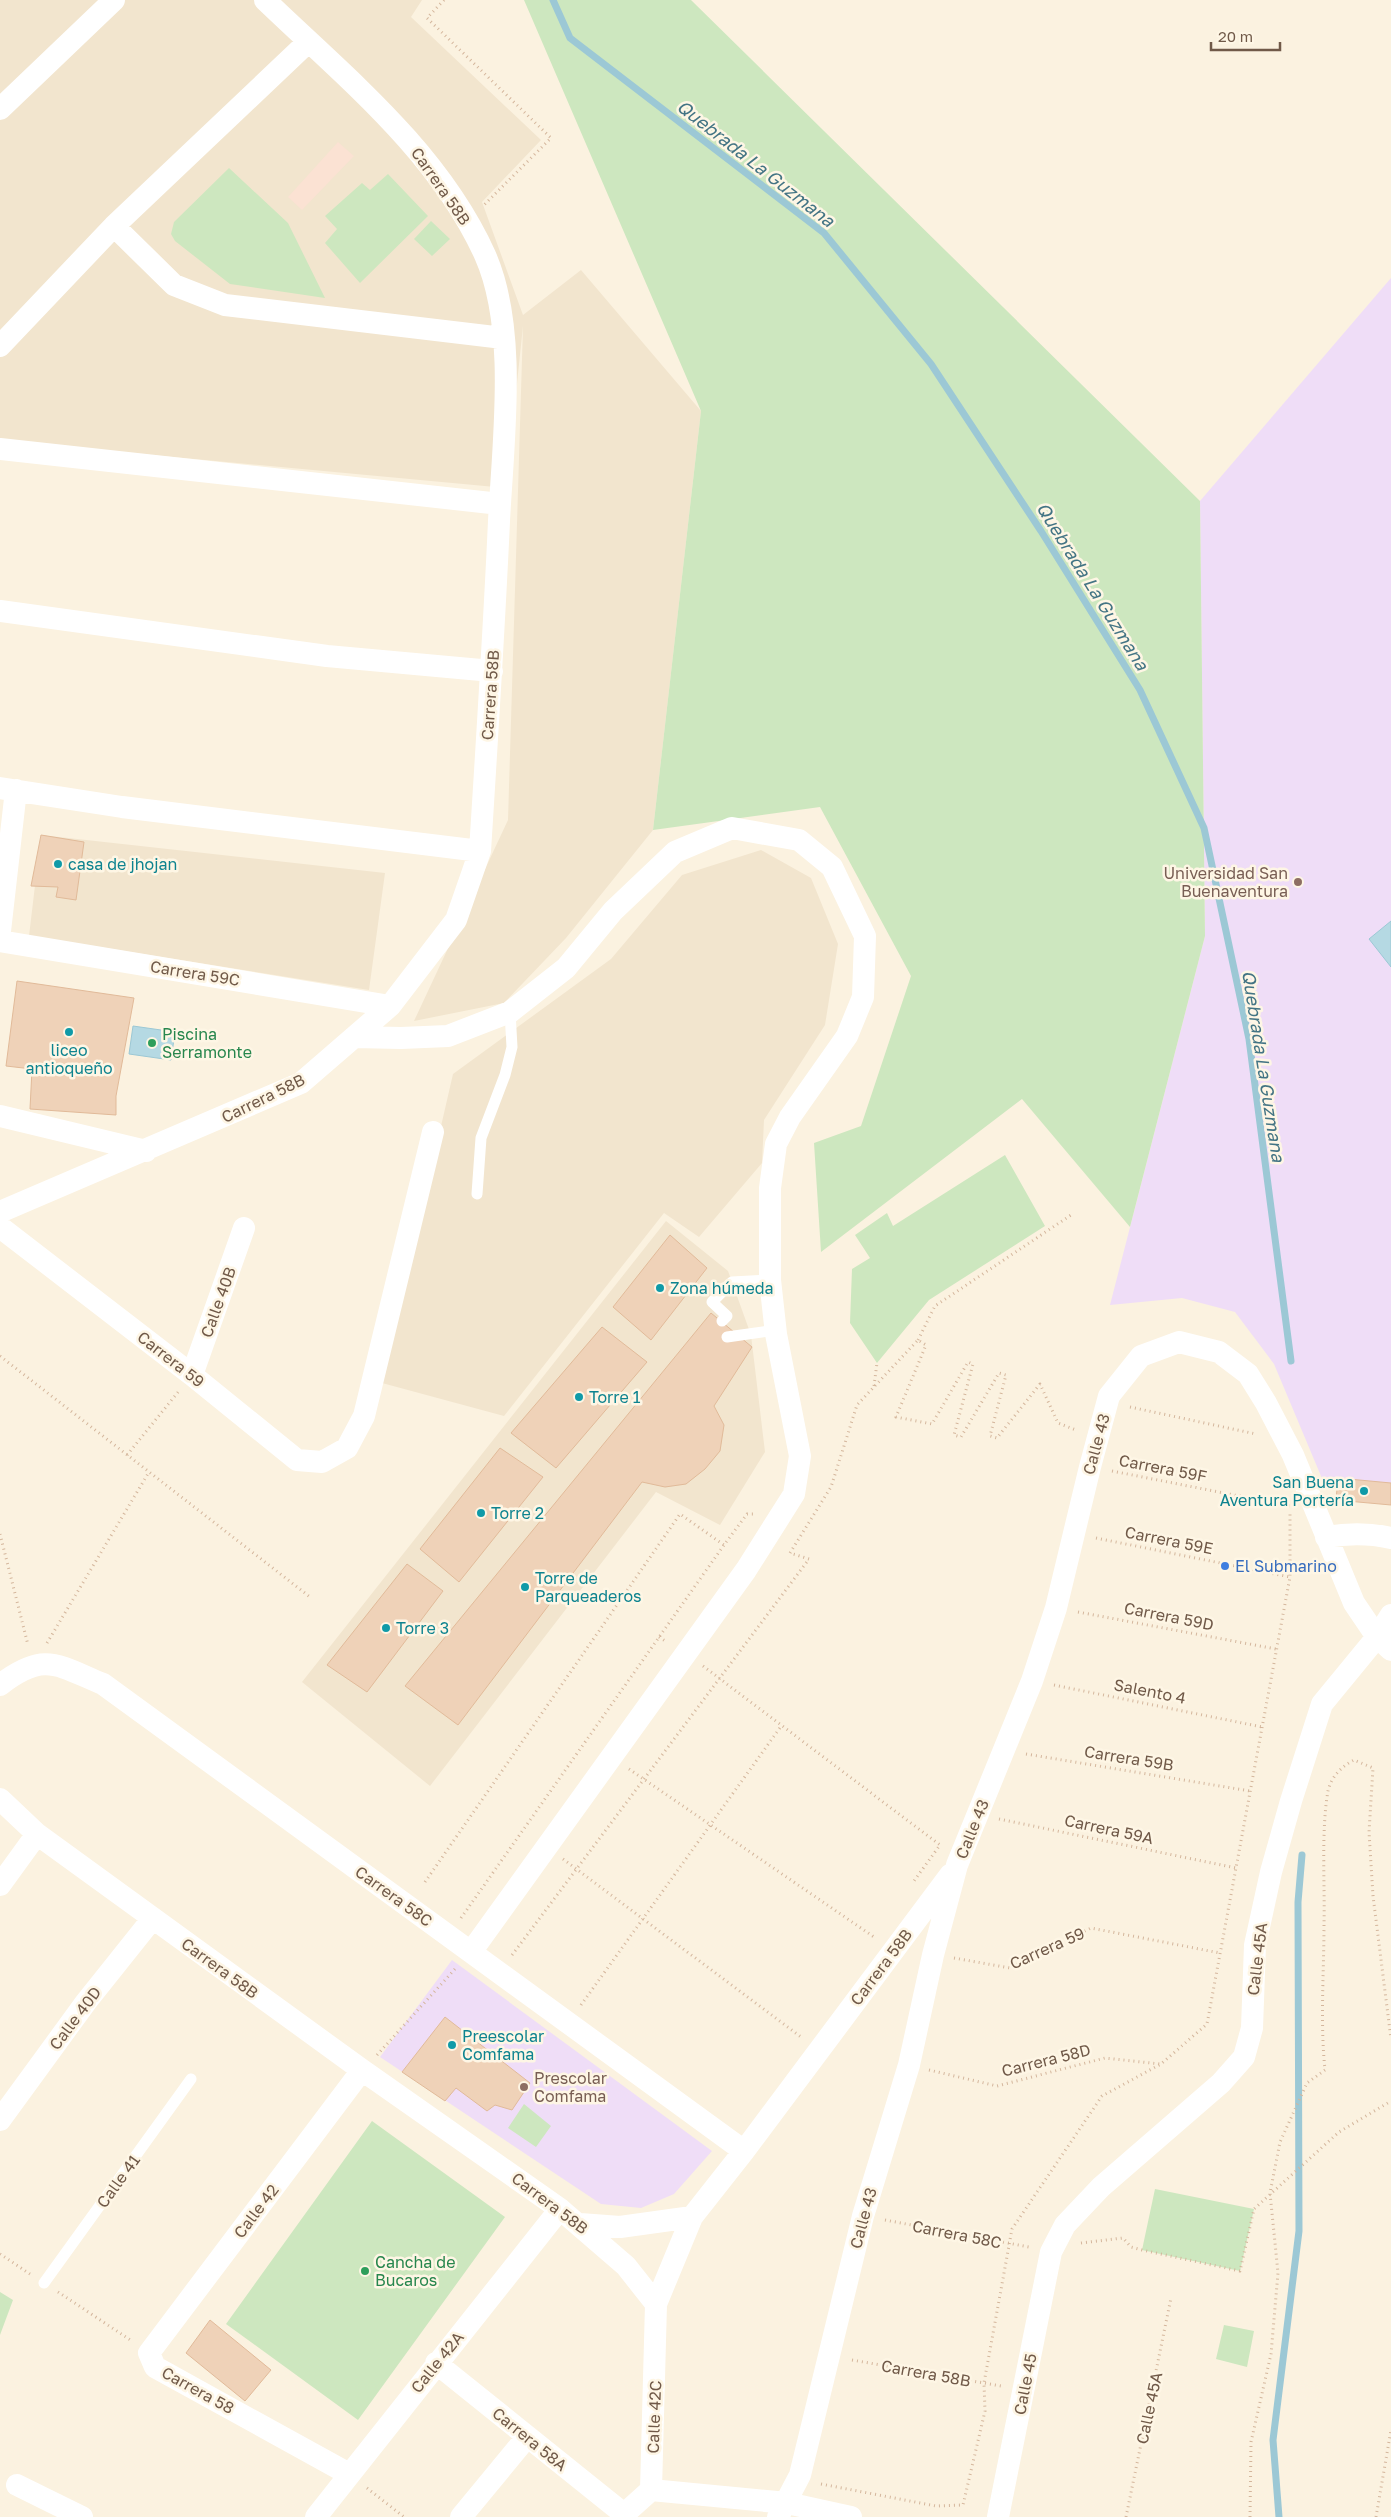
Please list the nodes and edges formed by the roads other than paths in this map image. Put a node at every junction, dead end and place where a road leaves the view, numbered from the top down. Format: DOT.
graph roads {
  1 [pos="114,0"];
  2 [pos="265,0"];
  3 [pos="308,42"];
  4 [pos="0,108"];
  5 [pos="114,226"];
  6 [pos="503,338"];
  7 [pos="0,346"];
  8 [pos="0,449"];
  9 [pos="500,504"];
  10 [pos="0,611"];
  11 [pos="492,671"];
  12 [pos="8,789"];
  13 [pos="480,851"];
  14 [pos="0,932"];
  15 [pos="0,941"];
  16 [pos="390,1006"];
  17 [pos="510,1012"];
  18 [pos="354,1037"];
  19 [pos="0,1116"];
  20 [pos="433,1132"];
  21 [pos="146,1151"];
  22 [pos="478,1194"];
  23 [pos="0,1212"];
  24 [pos="0,1227"];
  25 [pos="244,1228"];
  26 [pos="770,1280"];
  27 [pos="722,1321"];
  28 [pos="776,1330"];
  29 [pos="727,1337"];
  30 [pos="192,1375"];
  31 [pos="1326,1537"];
  32 [pos="1391,1538"];
  33 [pos="1391,1615"];
  34 [pos="1384,1643"];
  35 [pos="0,1685"];
  36 [pos="0,1799"];
  37 [pos="37,1834"];
  38 [pos="957,1865"];
  39 [pos="0,1885"];
  40 [pos="152,1918"];
  41 [pos="471,1952"];
  42 [pos="362,2070"];
  43 [pos="191,2079"];
  44 [pos="0,2120"];
  45 [pos="744,2152"];
  46 [pos="560,2209"];
  47 [pos="692,2217"];
  48 [pos="580,2224"];
  49 [pos="1051,2252"];
  50 [pos="44,2283"];
  51 [pos="656,2304"];
  52 [pos="149,2353"];
  53 [pos="436,2363"];
  54 [pos="527,2438"];
  55 [pos="349,2474"];
  56 [pos="17,2485"];
  57 [pos="651,2490"];
  58 [pos="782,2510"];
  59 [pos="622,2516"];
  60 [pos="82,2517"];
  61 [pos="316,2517"];
  62 [pos="462,2517"];
  63 [pos="851,2517"];
  64 [pos="998,2517"];
  1 -- 4 [label="street"];
  2 -- 3 [label="street, Carrera 58B"];
  3 -- 5 [label="street"];
  3 -- 6 [label="street, Carrera 58B"];
  5 -- 6 [label="street"];
  5 -- 7 [label="street"];
  6 -- 9 [label="street, Carrera 58B"];
  8 -- 9 [label="street"];
  9 -- 11 [label="street, Carrera 58B"];
  10 -- 11 [label="street"];
  11 -- 13 [label="street, Carrera 58B"];
  12 -- 13 [label="street"];
  12 -- 14 [label="street"];
  13 -- 16 [label="street, Carrera 58B"];
  15 -- 16 [label="street, Carrera 59C"];
  16 -- 18 [label="street, Carrera 58B"];
  17 -- 18 [label="street"];
  17 -- 22 [label="lane"];
  17 -- 26 [label="street"];
  18 -- 21 [label="street, Carrera 58B"];
  19 -- 21 [label="street"];
  20 -- 30 [label="street, Carrera 59"];
  21 -- 23 [label="street, Carrera 58B"];
  24 -- 30 [label="street, Carrera 59"];
  25 -- 30 [label="street, Calle 40B"];
  26 -- 27 [label="lane"];
  26 -- 28 [label="street"];
  28 -- 29 [label="lane"];
  28 -- 41 [label="street"];
  31 -- 32 [label="street"];
  31 -- 34 [label="street, Calle 43"];
  31 -- 38 [label="street, Calle 43"];
  33 -- 34 [label="street, Calle 45A"];
  34 -- 49 [label="street, Calle 45A"];
  35 -- 41 [label="street, Carrera 58C"];
  36 -- 37 [label="street, Carrera 58B"];
  37 -- 39 [label="street"];
  37 -- 40 [label="street, Carrera 58B"];
  38 -- 45 [label="street, Carrera 58B"];
  38 -- 58 [label="street, Calle 43"];
  40 -- 42 [label="street, Carrera 58B"];
  40 -- 44 [label="street, Calle 40D"];
  41 -- 45 [label="street, Carrera 58C"];
  42 -- 46 [label="street, Carrera 58B"];
  42 -- 52 [label="street, Calle 42"];
  43 -- 50 [label="lane, Calle 41"];
  45 -- 47 [label="street, Carrera 58B"];
  46 -- 48 [label="street, Carrera 58B"];
  46 -- 53 [label="street, Calle 42A"];
  47 -- 48 [label="street"];
  47 -- 51 [label="street, Carrera 58B"];
  48 -- 51 [label="street, Carrera 58B"];
  49 -- 64 [label="street, Calle 45"];
  51 -- 57 [label="street, Calle 42C"];
  52 -- 55 [label="street, Carrera 58"];
  53 -- 54 [label="street, Carrera 58A"];
  53 -- 55 [label="street, Calle 42A"];
  54 -- 59 [label="street, Carrera 58A"];
  54 -- 62 [label="street"];
  55 -- 61 [label="street, Calle 42A"];
  56 -- 60 [label="street"];
  57 -- 58 [label="street"];
  57 -- 59 [label="street"];
  58 -- 63 [label="street"];
}
